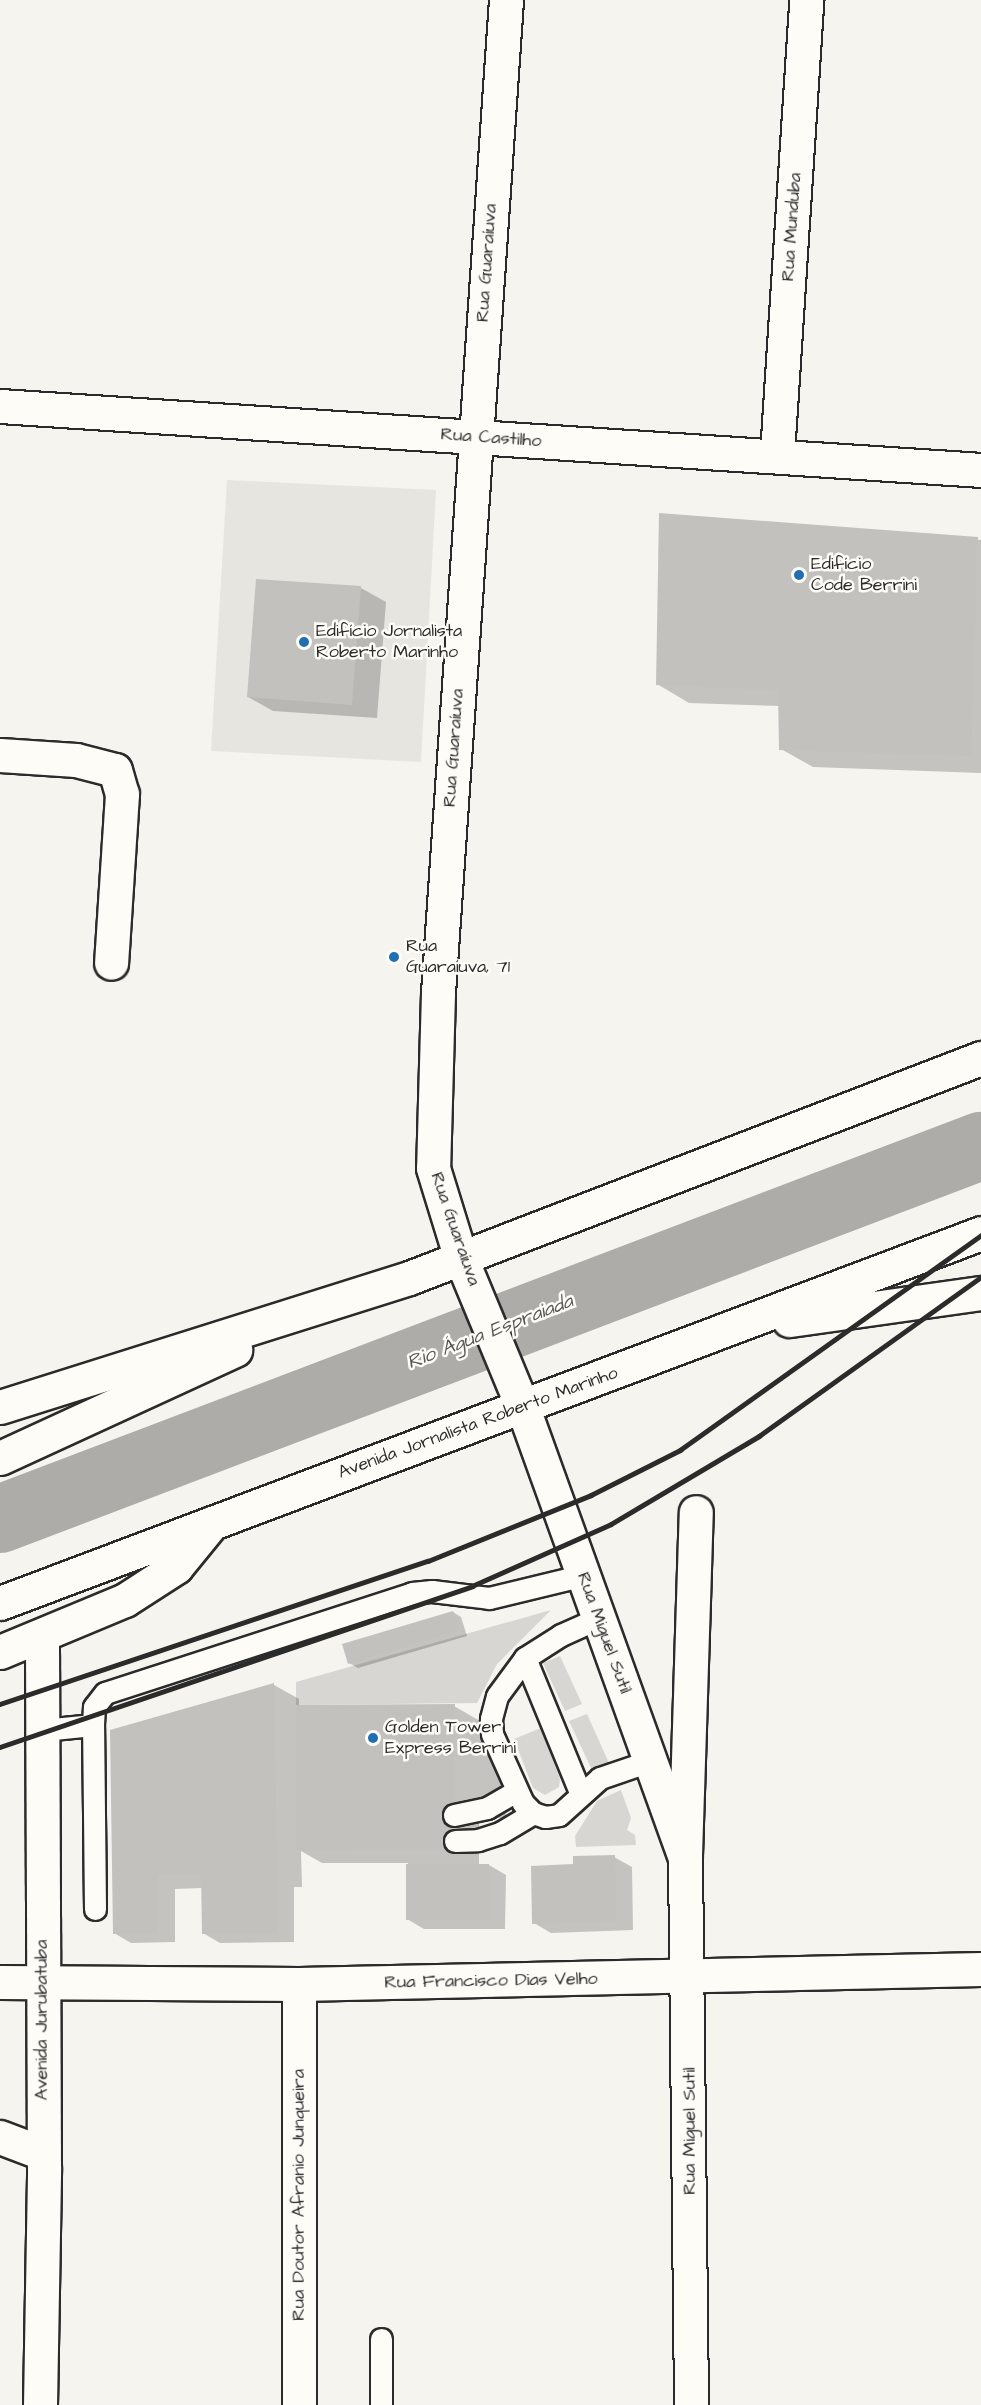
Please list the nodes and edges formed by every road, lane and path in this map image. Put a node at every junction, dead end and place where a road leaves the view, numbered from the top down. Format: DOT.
graph roads {
  1 [pos="506,0"];
  2 [pos="806,0"];
  3 [pos="0,406"];
  4 [pos="475,437"];
  5 [pos="777,454"];
  6 [pos="981,470"];
  7 [pos="0,755"];
  8 [pos="111,963"];
  9 [pos="981,1058"];
  10 [pos="981,1233"];
  11 [pos="460,1256"];
  12 [pos="981,1293"];
  13 [pos="341,1302"];
  14 [pos="731,1328"];
  15 [pos="0,1407"];
  16 [pos="523,1408"];
  17 [pos="0,1458"];
  18 [pos="696,1512"];
  19 [pos="214,1521"];
  20 [pos="584,1575"];
  21 [pos="0,1603"];
  22 [pos="599,1618"];
  23 [pos="42,1636"];
  24 [pos="0,1652"];
  25 [pos="525,1658"];
  26 [pos="93,1725"];
  27 [pos="43,1730"];
  28 [pos="650,1761"];
  29 [pos="516,1791"];
  30 [pos="580,1792"];
  31 [pos="533,1813"];
  32 [pos="454,1815"];
  33 [pos="455,1841"];
  34 [pos="685,1857"];
  35 [pos="95,1909"];
  36 [pos="981,1969"];
  37 [pos="689,1978"];
  38 [pos="0,1982"];
  39 [pos="42,1982"];
  40 [pos="299,1984"];
  41 [pos="0,2137"];
  42 [pos="42,2153"];
  43 [pos="381,2339"];
  44 [pos="40,2405"];
  45 [pos="300,2405"];
  46 [pos="381,2405"];
  47 [pos="691,2405"];
  1 -- 4 [label="street, Rua Guaraíuva"];
  2 -- 5 [label="street, Rua Munduba"];
  3 -- 4 [label="street, Rua Castilho"];
  4 -- 5 [label="street, Rua Castilho"];
  4 -- 11 [label="street, Rua Guaraíuva"];
  5 -- 6 [label="street, Rua Castilho"];
  7 -- 8 [label="street"];
  9 -- 11 [label="street"];
  10 -- 14 [label="street, Avenida Jornalista Roberto Marinho"];
  11 -- 13 [label="street"];
  11 -- 16 [label="street, Rua Guaraíuva"];
  12 -- 14 [label="street"];
  13 -- 15 [label="street"];
  13 -- 17 [label="street"];
  14 -- 16 [label="street, Avenida Jornalista Roberto Marinho"];
  16 -- 19 [label="street, Avenida Jornalista Roberto Marinho"];
  16 -- 20 [label="street, Rua Miguel Sutil"];
  18 -- 34 [label="street, Rua Miguel Sutil"];
  19 -- 21 [label="street, Avenida Jornalista Roberto Marinho"];
  19 -- 23 [label="street"];
  20 -- 22 [label="street, Rua Miguel Sutil"];
  20 -- 26 [label="lane"];
  22 -- 25 [label="lane"];
  22 -- 28 [label="street, Rua Miguel Sutil"];
  23 -- 24 [label="street"];
  23 -- 27 [label="street, Avenida Jurubatuba"];
  25 -- 29 [label="lane"];
  25 -- 30 [label="lane"];
  26 -- 27 [label="lane"];
  26 -- 35 [label="lane"];
  27 -- 39 [label="street, Avenida Jurubatuba"];
  28 -- 30 [label="lane"];
  28 -- 34 [label="street, Rua Miguel Sutil"];
  29 -- 31 [label="lane"];
  29 -- 32 [label="lane"];
  30 -- 31 [label="lane"];
  31 -- 33 [label="lane"];
  34 -- 37 [label="street, Rua Miguel Sutil"];
  36 -- 37 [label="street, Rua Francisco Dias Velho"];
  37 -- 40 [label="street, Rua Francisco Dias Velho"];
  37 -- 47 [label="street, Rua Miguel Sutil"];
  38 -- 39 [label="street, Rua Francisco Dias Velho"];
  39 -- 40 [label="street, Rua Francisco Dias Velho"];
  39 -- 42 [label="street, Avenida Jurubatuba"];
  40 -- 45 [label="street, Rua Doutor Afranio Junqueira"];
  41 -- 42 [label="street"];
  42 -- 44 [label="street, Avenida Jurubatuba"];
  43 -- 46 [label="lane"];
}
